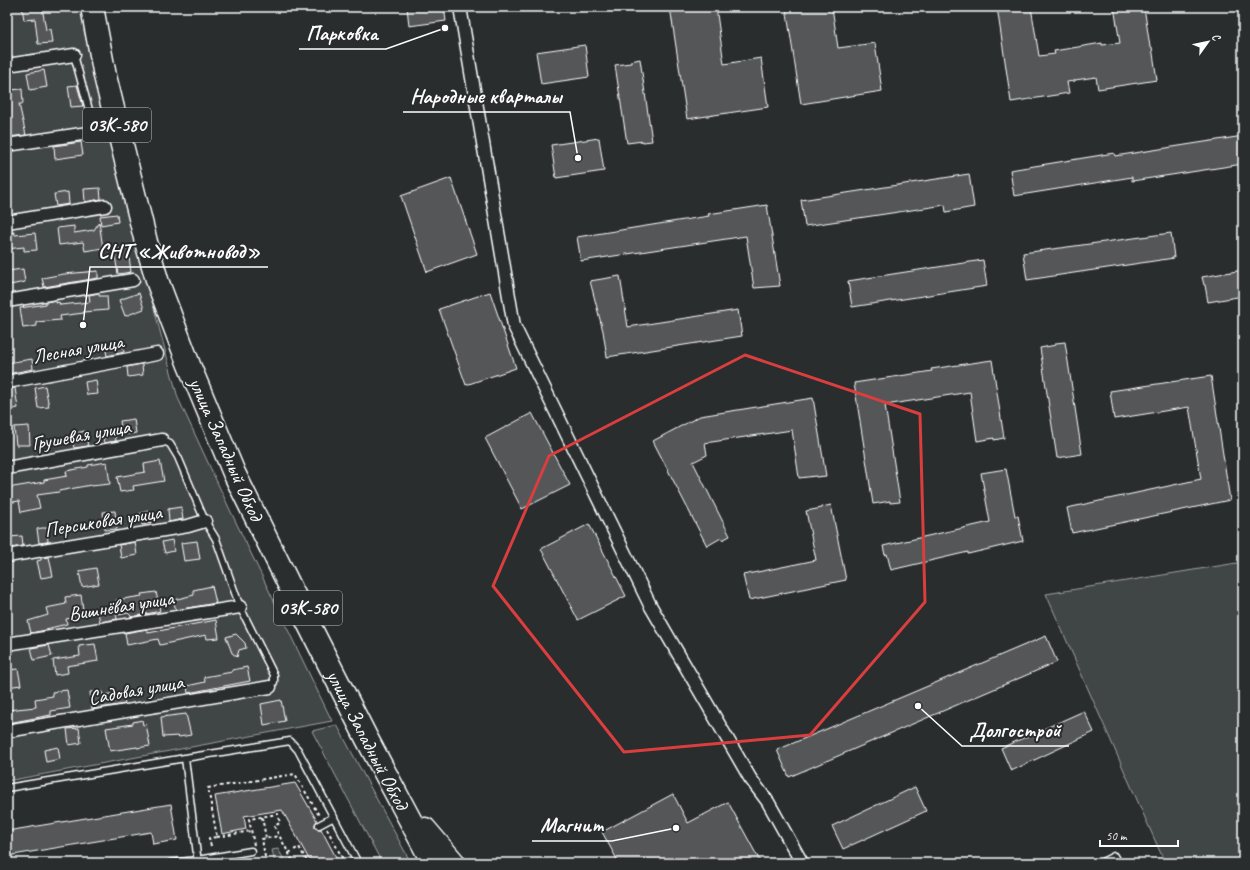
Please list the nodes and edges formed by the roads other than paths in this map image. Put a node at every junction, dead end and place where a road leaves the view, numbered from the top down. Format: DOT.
graph roads {
  1 [pos="92,7"];
  2 [pos="104,7"];
  3 [pos="460,7"];
  4 [pos="74,55"];
  5 [pos="7,65"];
  6 [pos="95,132"];
  7 [pos="7,145"];
  8 [pos="105,206"];
  9 [pos="7,222"];
  10 [pos="133,280"];
  11 [pos="7,301"];
  12 [pos="157,354"];
  13 [pos="7,382"];
  14 [pos="162,440"];
  15 [pos="7,468"];
  16 [pos="205,521"];
  17 [pos="7,556"];
  18 [pos="240,607"];
  19 [pos="7,644"];
  20 [pos="270,687"];
  21 [pos="7,731"];
  22 [pos="185,758"];
  23 [pos="7,788"];
  24 [pos="334,817"];
  25 [pos="321,824"];
  26 [pos="422,826"];
  27 [pos="253,850"];
  28 [pos="198,862"];
  29 [pos="170,863"];
  30 [pos="358,863"];
  31 [pos="434,863"];
  32 [pos="443,863"];
  33 [pos="454,863"];
  34 [pos="802,863"];
  35 [pos="1100,863"];
  36 [pos="1118,863"];
  1 -- 31 [label="highway, улица Западный Обход / 03К-580"];
  2 -- 26 [label="highway, улица Западный Обход / 03К-580"];
  3 -- 34 [label="street"];
  4 -- 5 [label="street"];
  4 -- 6 [label="lane"];
  6 -- 7 [label="street"];
  8 -- 9 [label="street"];
  10 -- 11 [label="street"];
  12 -- 13 [label="street, Лесная улица"];
  14 -- 15 [label="street, Грушевая улица"];
  14 -- 16 [label="lane"];
  16 -- 17 [label="street, Персиковая улица"];
  16 -- 18 [label="lane"];
  18 -- 19 [label="street, Вишнёвая улица"];
  18 -- 20 [label="lane"];
  20 -- 21 [label="street, Садовая улица"];
  22 -- 23 [label="lane"];
  22 -- 24 [label="lane"];
  22 -- 28 [label="lane"];
  24 -- 25 [label="lane"];
  24 -- 30 [label="lane"];
  26 -- 32 [label="highway, улица Западный Обход / 03К-580"];
  26 -- 33 [label="highway"];
  27 -- 28 [label="lane"];
  28 -- 29 [label="lane"];
  35 -- 36 [label="lane"];
}
